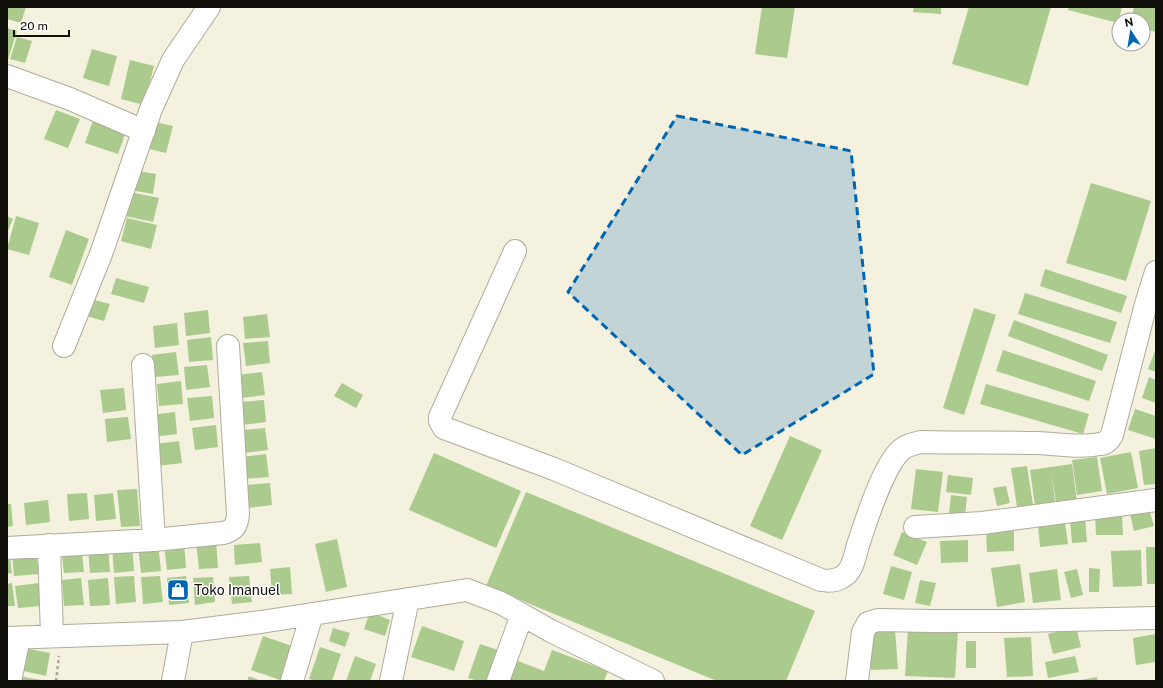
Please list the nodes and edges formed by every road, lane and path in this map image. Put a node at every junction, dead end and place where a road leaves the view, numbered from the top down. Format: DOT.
graph roads {
  1 [pos="209,7"];
  2 [pos="7,76"];
  3 [pos="144,130"];
  4 [pos="515,251"];
  5 [pos="1156,272"];
  6 [pos="64,346"];
  7 [pos="228,346"];
  8 [pos="143,365"];
  9 [pos="1156,500"];
  10 [pos="915,527"];
  11 [pos="154,540"];
  12 [pos="49,545"];
  13 [pos="7,548"];
  14 [pos="408,599"];
  15 [pos="312,614"];
  16 [pos="522,615"];
  17 [pos="1156,618"];
  18 [pos="182,632"];
  19 [pos="57,636"];
  20 [pos="13,638"];
  21 [pos="641,678"];
  22 [pos="10,681"];
  23 [pos="56,681"];
  24 [pos="173,681"];
  25 [pos="292,681"];
  26 [pos="391,681"];
  27 [pos="498,681"];
  28 [pos="857,681"];
  1 -- 3 [label="street"];
  2 -- 3 [label="street"];
  3 -- 6 [label="street"];
  4 -- 5 [label="street"];
  7 -- 11 [label="street"];
  8 -- 11 [label="street"];
  9 -- 10 [label="street"];
  11 -- 12 [label="street"];
  12 -- 13 [label="street"];
  12 -- 19 [label="street"];
  14 -- 15 [label="street"];
  14 -- 16 [label="street"];
  14 -- 26 [label="street"];
  15 -- 18 [label="street"];
  15 -- 25 [label="street"];
  16 -- 21 [label="street"];
  16 -- 27 [label="street"];
  17 -- 28 [label="street"];
  18 -- 19 [label="street"];
  18 -- 24 [label="street"];
  19 -- 20 [label="street"];
  19 -- 23 [label="path"];
  20 -- 22 [label="street"];
}
